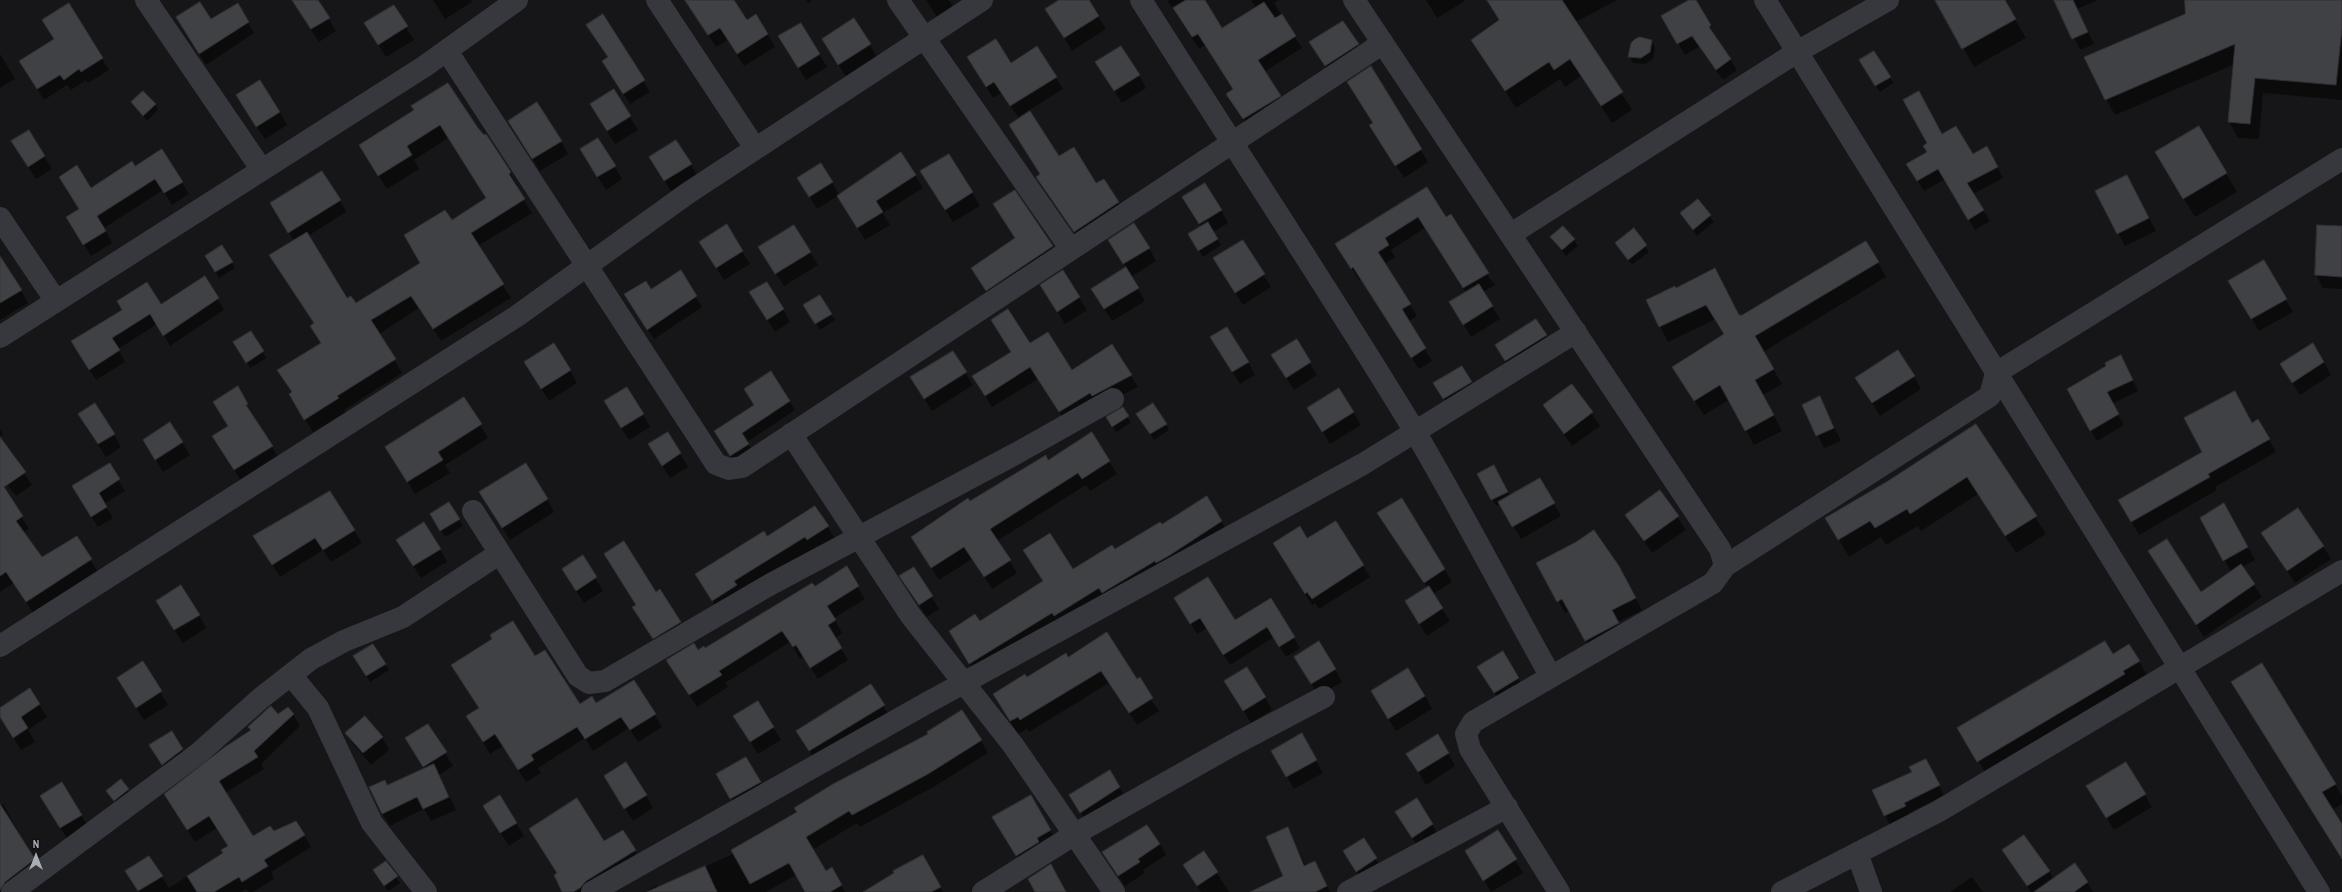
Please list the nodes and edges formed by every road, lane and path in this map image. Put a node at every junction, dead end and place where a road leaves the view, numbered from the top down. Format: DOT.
graph roads {
  1 [pos="146,0"];
  2 [pos="517,0"];
  3 [pos="657,0"];
  4 [pos="898,0"];
  5 [pos="982,0"];
  6 [pos="1141,0"];
  7 [pos="1354,0"];
  8 [pos="1765,0"];
  9 [pos="1888,0"];
  10 [pos="924,37"];
  11 [pos="1383,43"];
  12 [pos="446,51"];
  13 [pos="1797,52"];
  14 [pos="1231,143"];
  15 [pos="755,148"];
  16 [pos="2342,159"];
  17 [pos="262,170"];
  18 [pos="0,218"];
  19 [pos="1511,234"];
  20 [pos="1070,248"];
  21 [pos="587,266"];
  22 [pos="56,301"];
  23 [pos="1576,332"];
  24 [pos="0,337"];
  25 [pos="1996,372"];
  26 [pos="1114,399"];
  27 [pos="1415,432"];
  28 [pos="791,434"];
  29 [pos="474,511"];
  30 [pos="861,536"];
  31 [pos="500,553"];
  32 [pos="1726,566"];
  33 [pos="2342,571"];
  34 [pos="0,646"];
  35 [pos="2180,668"];
  36 [pos="291,675"];
  37 [pos="1551,677"];
  38 [pos="962,684"];
  39 [pos="1324,697"];
  40 [pos="1507,807"];
  41 [pos="1075,834"];
  42 [pos="1857,853"];
  43 [pos="12,892"];
  44 [pos="426,892"];
  45 [pos="592,892"];
  46 [pos="982,892"];
  47 [pos="1114,892"];
  48 [pos="1348,892"];
  49 [pos="1560,892"];
  50 [pos="1782,892"];
  51 [pos="1871,892"];
  52 [pos="2319,892"];
  1 -- 17 [label="street"];
  2 -- 12 [label="street"];
  3 -- 15 [label="street"];
  4 -- 10 [label="street"];
  5 -- 10 [label="street"];
  6 -- 14 [label="street"];
  7 -- 11 [label="street"];
  8 -- 13 [label="street"];
  9 -- 13 [label="street"];
  10 -- 15 [label="street"];
  10 -- 20 [label="street"];
  11 -- 14 [label="street"];
  11 -- 19 [label="street"];
  12 -- 17 [label="street"];
  12 -- 21 [label="street"];
  13 -- 19 [label="street"];
  13 -- 25 [label="street"];
  14 -- 20 [label="street"];
  14 -- 27 [label="street"];
  15 -- 21 [label="street"];
  16 -- 25 [label="street"];
  17 -- 22 [label="street"];
  18 -- 22 [label="street"];
  19 -- 23 [label="street"];
  20 -- 28 [label="street"];
  21 -- 28 [label="street"];
  21 -- 34 [label="street"];
  22 -- 24 [label="street"];
  23 -- 27 [label="street"];
  23 -- 32 [label="street"];
  25 -- 32 [label="street"];
  25 -- 35 [label="street"];
  26 -- 30 [label="street"];
  27 -- 37 [label="street"];
  27 -- 38 [label="street"];
  28 -- 30 [label="street"];
  29 -- 31 [label="street"];
  30 -- 31 [label="street"];
  30 -- 38 [label="street"];
  31 -- 36 [label="street"];
  32 -- 37 [label="street"];
  33 -- 35 [label="street"];
  35 -- 42 [label="street"];
  35 -- 52 [label="street"];
  36 -- 43 [label="street"];
  36 -- 44 [label="street"];
  37 -- 40 [label="street"];
  38 -- 41 [label="street"];
  38 -- 45 [label="street"];
  39 -- 41 [label="street"];
  40 -- 48 [label="street"];
  40 -- 49 [label="street"];
  41 -- 46 [label="street"];
  41 -- 47 [label="street"];
  42 -- 50 [label="street"];
  42 -- 51 [label="street"];
}
